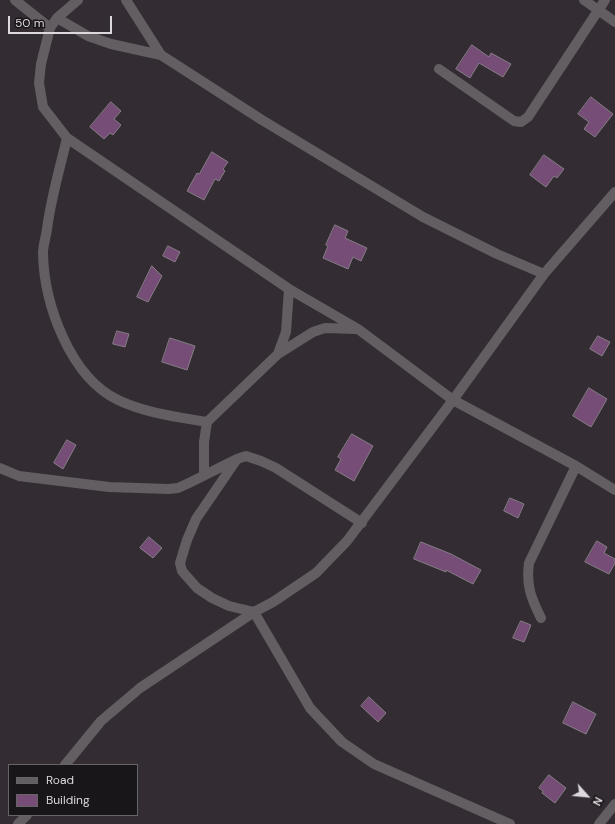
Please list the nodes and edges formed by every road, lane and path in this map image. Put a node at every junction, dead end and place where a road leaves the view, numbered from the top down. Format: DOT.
graph roads {
  1 [pos="15,0"];
  2 [pos="78,0"];
  3 [pos="126,0"];
  4 [pos="584,0"];
  5 [pos="605,0"];
  6 [pos="598,10"];
  7 [pos="57,18"];
  8 [pos="615,22"];
  9 [pos="50,28"];
  10 [pos="161,55"];
  11 [pos="439,69"];
  12 [pos="67,138"];
  13 [pos="615,192"];
  14 [pos="544,274"];
  15 [pos="289,289"];
  16 [pos="358,330"];
  17 [pos="278,354"];
  18 [pos="453,400"];
  19 [pos="207,422"];
  20 [pos="236,458"];
  21 [pos="576,466"];
  22 [pos="0,468"];
  23 [pos="204,475"];
  24 [pos="615,490"];
  25 [pos="362,523"];
  26 [pos="254,612"];
  27 [pos="541,618"];
  28 [pos="66,764"];
  29 [pos="615,804"];
  30 [pos="26,816"];
  31 [pos="18,824"];
  32 [pos="510,824"];
  33 [pos="599,824"];
  1 -- 9 [label="street"];
  2 -- 7 [label="street"];
  3 -- 10 [label="street"];
  4 -- 6 [label="street"];
  5 -- 6 [label="street"];
  6 -- 8 [label="street"];
  6 -- 11 [label="street"];
  7 -- 9 [label="street"];
  7 -- 10 [label="street"];
  9 -- 12 [label="street"];
  10 -- 14 [label="street"];
  12 -- 15 [label="street"];
  12 -- 19 [label="street"];
  13 -- 14 [label="street"];
  14 -- 18 [label="street"];
  15 -- 16 [label="street"];
  15 -- 17 [label="street"];
  16 -- 17 [label="street"];
  16 -- 18 [label="street"];
  17 -- 19 [label="street"];
  18 -- 21 [label="street"];
  18 -- 25 [label="street"];
  19 -- 23 [label="street"];
  20 -- 23 [label="street"];
  20 -- 25 [label="street"];
  20 -- 26 [label="street"];
  21 -- 24 [label="street"];
  21 -- 27 [label="street"];
  22 -- 23 [label="street"];
  25 -- 26 [label="street"];
  26 -- 28 [label="street"];
  26 -- 32 [label="street"];
  29 -- 33 [label="street"];
  30 -- 31 [label="street"];
}
